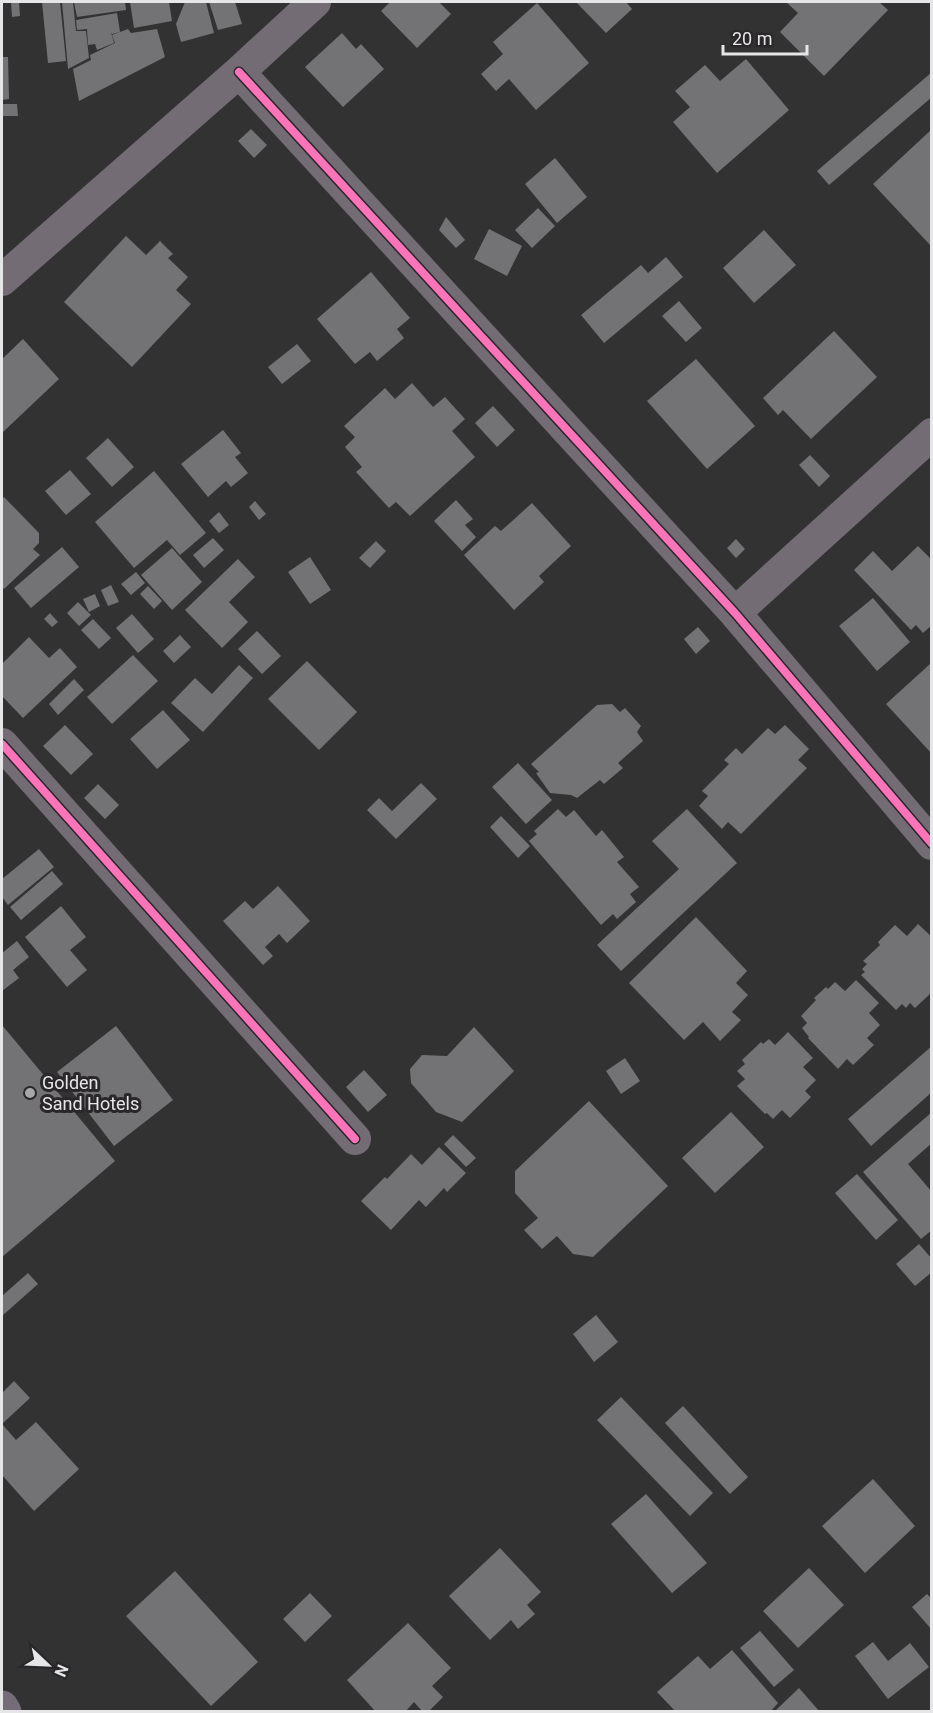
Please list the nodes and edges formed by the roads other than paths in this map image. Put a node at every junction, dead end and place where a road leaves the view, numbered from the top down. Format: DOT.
graph roads {
  1 [pos="315,2"];
  2 [pos="285,14"];
  3 [pos="239,72"];
  4 [pos="2,280"];
  5 [pos="932,434"];
  6 [pos="735,613"];
  7 [pos="2,744"];
  8 [pos="932,844"];
  9 [pos="355,1139"];
  10 [pos="2,1707"];
  11 [pos="5,1712"];
  1 -- 2 [label="street"];
  2 -- 3 [label="street"];
  3 -- 4 [label="street"];
  3 -- 6 [label="street"];
  5 -- 6 [label="street"];
  6 -- 8 [label="street"];
  7 -- 9 [label="street"];
  10 -- 11 [label="main road"];
}
